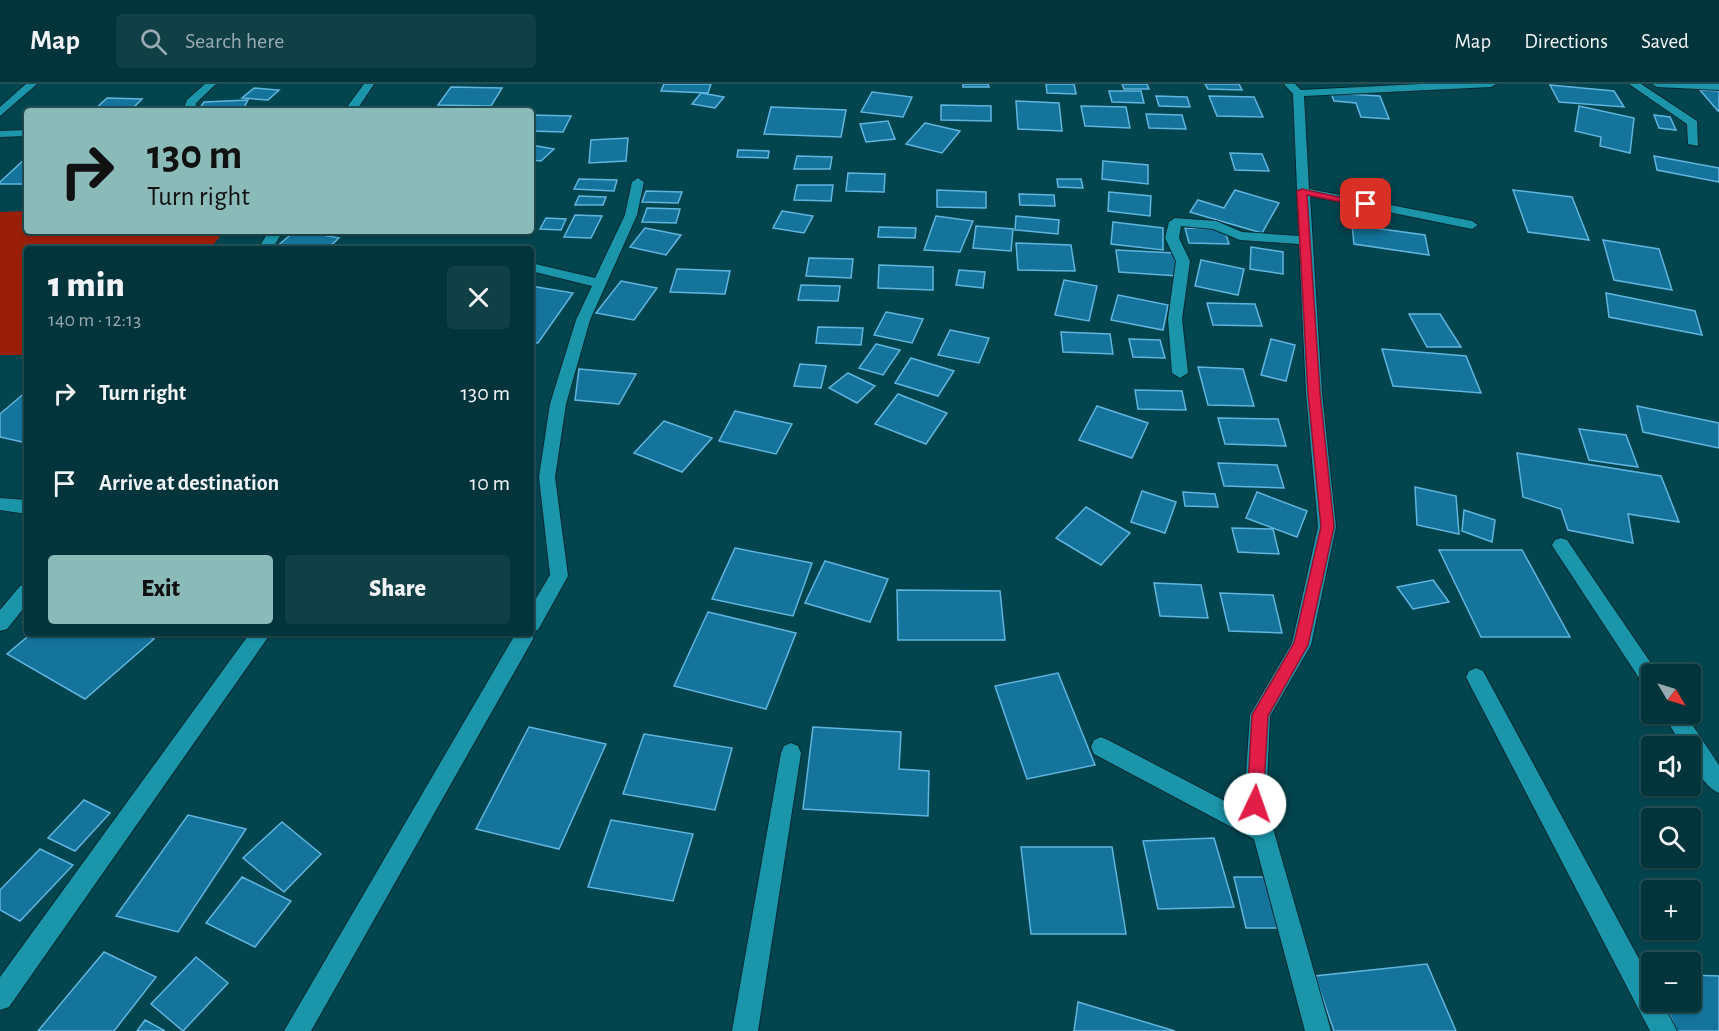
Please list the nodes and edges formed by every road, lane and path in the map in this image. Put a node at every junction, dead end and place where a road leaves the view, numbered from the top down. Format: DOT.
graph roads {
  1 [pos="32,84"];
  2 [pos="211,84"];
  3 [pos="369,84"];
  4 [pos="1491,84"];
  5 [pos="1634,84"];
  6 [pos="1657,84"];
  7 [pos="1719,87"];
  8 [pos="1294,88"];
  9 [pos="190,108"];
  10 [pos="352,108"];
  11 [pos="0,113"];
  12 [pos="24,133"];
  13 [pos="0,134"];
  14 [pos="1694,144"];
  15 [pos="638,182"];
  16 [pos="1302,191"];
  17 [pos="1472,225"];
  18 [pos="1305,240"];
  19 [pos="534,268"];
  20 [pos="600,283"];
  21 [pos="1180,373"];
  22 [pos="0,504"];
  23 [pos="24,507"];
  24 [pos="1562,545"];
  25 [pos="24,595"];
  26 [pos="534,619"];
  27 [pos="0,623"];
  28 [pos="259,636"];
  29 [pos="524,636"];
  30 [pos="1641,664"];
  31 [pos="1476,677"];
  32 [pos="1680,724"];
  33 [pos="1101,747"];
  34 [pos="790,753"];
  35 [pos="1719,783"];
  36 [pos="1263,832"];
  37 [pos="0,998"];
  38 [pos="297,1031"];
  39 [pos="745,1031"];
  40 [pos="1318,1031"];
  41 [pos="1664,1031"];
  1 -- 11 [label="street"];
  2 -- 9 [label="street"];
  3 -- 10 [label="street"];
  4 -- 8 [label="street"];
  5 -- 14 [label="street"];
  6 -- 7 [label="street"];
  8 -- 16 [label="street"];
  12 -- 13 [label="street"];
  15 -- 20 [label="street"];
  16 -- 17 [label="street"];
  16 -- 18 [label="street"];
  18 -- 21 [label="street"];
  18 -- 36 [label="street"];
  19 -- 20 [label="street"];
  20 -- 26 [label="street"];
  22 -- 23 [label="street"];
  24 -- 30 [label="street"];
  25 -- 27 [label="street"];
  28 -- 37 [label="street"];
  29 -- 38 [label="street"];
  31 -- 41 [label="street"];
  32 -- 35 [label="street"];
  33 -- 36 [label="street"];
  34 -- 39 [label="street"];
  36 -- 40 [label="street"];
}
